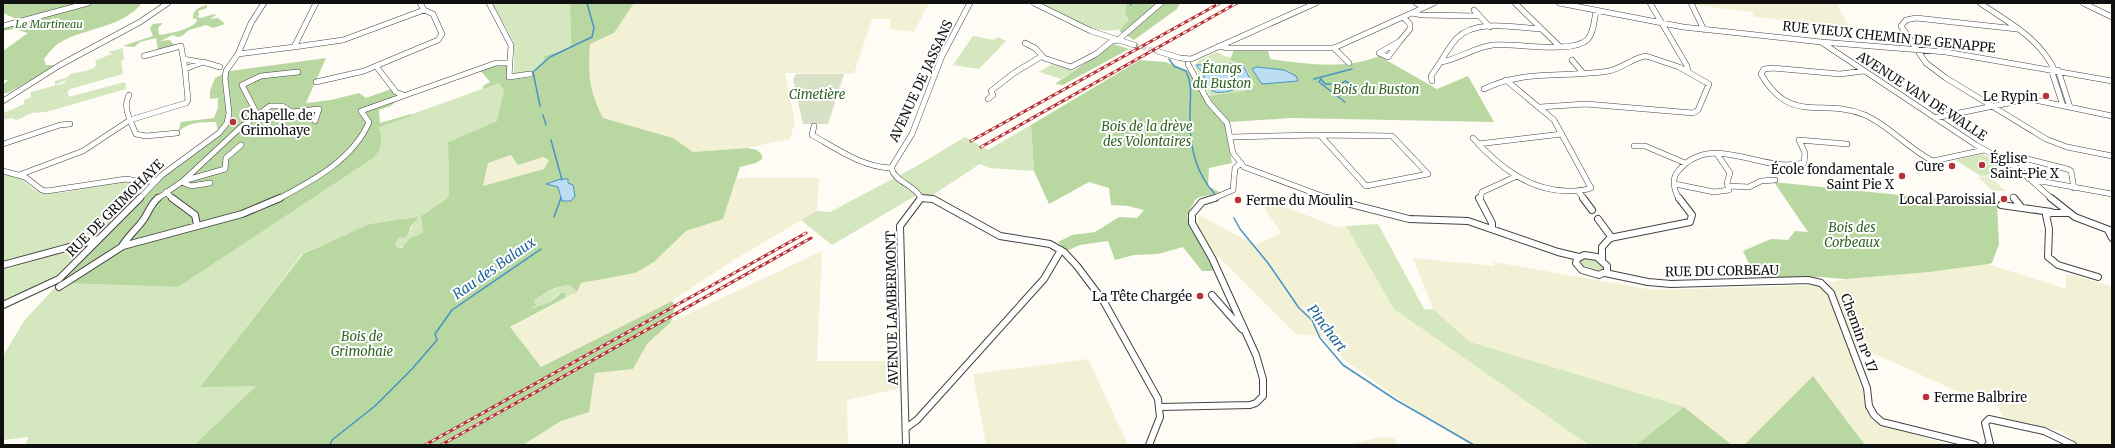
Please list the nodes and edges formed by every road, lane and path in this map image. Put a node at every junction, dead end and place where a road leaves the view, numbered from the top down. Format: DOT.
graph roads {
  1 [pos="88,3"];
  2 [pos="168,3"];
  3 [pos="264,3"];
  4 [pos="316,3"];
  5 [pos="420,3"];
  6 [pos="489,3"];
  7 [pos="970,3"];
  8 [pos="1034,3"];
  9 [pos="1161,3"];
  10 [pos="1316,3"];
  11 [pos="1416,3"];
  12 [pos="1434,3"];
  13 [pos="1515,3"];
  14 [pos="1559,3"];
  15 [pos="1650,3"];
  16 [pos="1691,3"];
  17 [pos="1980,3"];
  18 [pos="2083,3"];
  19 [pos="1424,7"];
  20 [pos="424,10"];
  21 [pos="1474,10"];
  22 [pos="1596,10"];
  23 [pos="1412,13"];
  24 [pos="1478,16"];
  25 [pos="1403,17"];
  26 [pos="2112,17"];
  27 [pos="1663,24"];
  28 [pos="3,26"];
  29 [pos="1490,27"];
  30 [pos="1541,29"];
  31 [pos="2017,29"];
  32 [pos="1704,30"];
  33 [pos="1118,40"];
  34 [pos="1401,41"];
  35 [pos="1821,42"];
  36 [pos="1025,43"];
  37 [pos="1134,45"];
  38 [pos="1221,45"];
  39 [pos="1559,46"];
  40 [pos="294,47"];
  41 [pos="1334,48"];
  42 [pos="1917,50"];
  43 [pos="1157,52"];
  44 [pos="238,54"];
  45 [pos="144,56"];
  46 [pos="1042,56"];
  47 [pos="510,57"];
  48 [pos="1180,58"];
  49 [pos="183,59"];
  50 [pos="1191,59"];
  51 [pos="1572,60"];
  52 [pos="203,62"];
  53 [pos="1441,62"];
  54 [pos="1684,62"];
  55 [pos="496,63"];
  56 [pos="510,63"];
  57 [pos="1349,63"];
  58 [pos="1188,64"];
  59 [pos="231,65"];
  60 [pos="376,66"];
  61 [pos="1674,66"];
  62 [pos="220,67"];
  63 [pos="185,69"];
  64 [pos="2054,69"];
  65 [pos="226,71"];
  66 [pos="1864,71"];
  67 [pos="298,72"];
  68 [pos="1688,72"];
  69 [pos="1583,73"];
  70 [pos="530,74"];
  71 [pos="1506,80"];
  72 [pos="1432,81"];
  73 [pos="2112,81"];
  74 [pos="316,82"];
  75 [pos="2056,86"];
  76 [pos="2063,88"];
  77 [pos="1484,89"];
  78 [pos="130,95"];
  79 [pos="403,95"];
  80 [pos="4,99"];
  81 [pos="988,100"];
  82 [pos="1991,106"];
  83 [pos="2063,106"];
  84 [pos="1540,107"];
  85 [pos="1556,107"];
  86 [pos="2070,107"];
  87 [pos="254,116"];
  88 [pos="2112,116"];
  89 [pos="1935,118"];
  90 [pos="130,120"];
  91 [pos="1554,120"];
  92 [pos="315,121"];
  93 [pos="70,124"];
  94 [pos="814,126"];
  95 [pos="1561,131"];
  96 [pos="177,133"];
  97 [pos="1320,135"];
  98 [pos="1230,137"];
  99 [pos="1473,138"];
  100 [pos="3,144"];
  101 [pos="1478,144"];
  102 [pos="1847,144"];
  103 [pos="241,145"];
  104 [pos="1634,146"];
  105 [pos="1984,150"];
  106 [pos="1716,154"];
  107 [pos="2112,156"];
  108 [pos="2005,161"];
  109 [pos="1685,163"];
  110 [pos="1240,164"];
  111 [pos="891,168"];
  112 [pos="3,172"];
  113 [pos="19,175"];
  114 [pos="1517,176"];
  115 [pos="2029,179"];
  116 [pos="157,180"];
  117 [pos="1775,180"];
  118 [pos="183,181"];
  119 [pos="144,182"];
  120 [pos="210,183"];
  121 [pos="1675,184"];
  122 [pos="1728,186"];
  123 [pos="2074,188"];
  124 [pos="147,189"];
  125 [pos="1578,191"];
  126 [pos="166,192"];
  127 [pos="2112,194"];
  128 [pos="2014,197"];
  129 [pos="921,198"];
  130 [pos="2001,205"];
  131 [pos="2020,207"];
  132 [pos="1592,210"];
  133 [pos="2051,213"];
  134 [pos="2069,213"];
  135 [pos="1598,219"];
  136 [pos="197,225"];
  137 [pos="1492,228"];
  138 [pos="2110,230"];
  139 [pos="99,238"];
  140 [pos="1612,238"];
  141 [pos="2112,238"];
  142 [pos="122,246"];
  143 [pos="1601,248"];
  144 [pos="1061,250"];
  145 [pos="1558,252"];
  146 [pos="1591,255"];
  147 [pos="1579,257"];
  148 [pos="1602,260"];
  149 [pos="1576,263"];
  150 [pos="3,265"];
  151 [pos="1606,271"];
  152 [pos="2098,277"];
  153 [pos="1824,284"];
  154 [pos="59,287"];
  155 [pos="1212,295"];
  156 [pos="3,305"];
  157 [pos="1246,334"];
  158 [pos="1160,407"];
  159 [pos="906,428"];
  160 [pos="906,445"];
  161 [pos="1150,445"];
  162 [pos="1975,445"];
  163 [pos="1988,445"];
  164 [pos="2073,445"];
  1 -- 28 [label="street"];
  2 -- 80 [label="street"];
  3 -- 44 [label="street"];
  4 -- 40 [label="street"];
  5 -- 20 [label="street"];
  6 -- 47 [label="street"];
  7 -- 111 [label="street, AVENUE DE JASSANS"];
  8 -- 33 [label="street"];
  9 -- 33 [label="street"];
  10 -- 38 [label="street"];
  11 -- 19 [label="street"];
  12 -- 19 [label="street"];
  13 -- 30 [label="street"];
  14 -- 22 [label="street, RUE VIEUX CHEMIN DE GENAPPE"];
  15 -- 27 [label="street"];
  16 -- 32 [label="street"];
  17 -- 31 [label="street"];
  18 -- 26 [label="street"];
  19 -- 23 [label="street"];
  20 -- 40 [label="street"];
  20 -- 60 [label="street"];
  21 -- 24 [label="street"];
  22 -- 27 [label="street, RUE VIEUX CHEMIN DE GENAPPE"];
  22 -- 39 [label="street"];
  23 -- 24 [label="street"];
  23 -- 25 [label="street"];
  24 -- 29 [label="street"];
  25 -- 34 [label="street"];
  25 -- 41 [label="street"];
  27 -- 32 [label="street, RUE VIEUX CHEMIN DE GENAPPE"];
  27 -- 54 [label="street"];
  29 -- 30 [label="street"];
  29 -- 53 [label="street"];
  30 -- 39 [label="street"];
  31 -- 42 [label="street"];
  31 -- 64 [label="street"];
  32 -- 35 [label="street, RUE VIEUX CHEMIN DE GENAPPE"];
  33 -- 37 [label="street"];
  33 -- 46 [label="street"];
  34 -- 34 [label="street"];
  35 -- 42 [label="street, RUE VIEUX CHEMIN DE GENAPPE"];
  35 -- 66 [label="street, AVENUE VAN DE WALLE"];
  36 -- 46 [label="street"];
  38 -- 41 [label="street"];
  38 -- 50 [label="street"];
  39 -- 53 [label="street"];
  40 -- 44 [label="street"];
  41 -- 57 [label="street"];
  42 -- 64 [label="street, RUE VIEUX CHEMIN DE GENAPPE"];
  42 -- 82 [label="street"];
  43 -- 48 [label="street"];
  44 -- 59 [label="street"];
  45 -- 49 [label="street"];
  46 -- 81 [label="street"];
  47 -- 55 [label="street"];
  47 -- 56 [label="street"];
  48 -- 50 [label="street"];
  48 -- 58 [label="street"];
  49 -- 52 [label="street"];
  49 -- 63 [label="street"];
  50 -- 58 [label="street"];
  51 -- 69 [label="street"];
  52 -- 62 [label="street"];
  52 -- 63 [label="street"];
  53 -- 72 [label="street"];
  54 -- 61 [label="street"];
  54 -- 68 [label="street"];
  55 -- 56 [label="street"];
  55 -- 79 [label="street"];
  56 -- 70 [label="street"];
  58 -- 98 [label="street"];
  59 -- 62 [label="street"];
  59 -- 65 [label="street"];
  60 -- 74 [label="street"];
  60 -- 79 [label="street"];
  61 -- 68 [label="street"];
  61 -- 69 [label="street"];
  62 -- 65 [label="street"];
  63 -- 90 [label="street"];
  64 -- 73 [label="street, RUE VIEUX CHEMIN DE GENAPPE"];
  64 -- 75 [label="street"];
  64 -- 76 [label="street"];
  65 -- 116 [label="street, RUE DE GRIMOHAYE"];
  66 -- 89 [label="street, AVENUE VAN DE WALLE"];
  66 -- 105 [label="street"];
  67 -- 87 [label="street"];
  68 -- 85 [label="street"];
  69 -- 71 [label="street"];
  71 -- 77 [label="street"];
  71 -- 84 [label="street"];
  75 -- 76 [label="street"];
  75 -- 83 [label="street"];
  76 -- 86 [label="street"];
  78 -- 90 [label="street"];
  79 -- 136 [label="street"];
  82 -- 83 [label="street"];
  82 -- 89 [label="street"];
  82 -- 107 [label="street"];
  83 -- 86 [label="street"];
  84 -- 85 [label="street"];
  84 -- 91 [label="street"];
  85 -- 91 [label="street"];
  86 -- 88 [label="street"];
  87 -- 92 [label="street"];
  87 -- 118 [label="street"];
  89 -- 105 [label="street, AVENUE VAN DE WALLE"];
  90 -- 96 [label="street"];
  90 -- 113 [label="street"];
  91 -- 95 [label="street"];
  93 -- 100 [label="street"];
  94 -- 111 [label="street"];
  95 -- 101 [label="street"];
  95 -- 125 [label="street"];
  97 -- 97 [label="street"];
  97 -- 98 [label="street"];
  98 -- 110 [label="street"];
  99 -- 101 [label="street"];
  101 -- 114 [label="street"];
  102 -- 106 [label="street"];
  103 -- 118 [label="street"];
  104 -- 109 [label="street"];
  105 -- 108 [label="street, AVENUE VAN DE WALLE"];
  106 -- 109 [label="street"];
  106 -- 122 [label="street"];
  108 -- 115 [label="street, AVENUE VAN DE WALLE"];
  108 -- 123 [label="street"];
  109 -- 121 [label="street"];
  110 -- 137 [label="street, RUE DU CORBEAU"];
  110 -- 157 [label="street"];
  111 -- 129 [label="street"];
  112 -- 113 [label="street"];
  113 -- 119 [label="street"];
  114 -- 125 [label="street"];
  114 -- 137 [label="street"];
  115 -- 123 [label="street"];
  115 -- 134 [label="street, AVENUE VAN DE WALLE"];
  116 -- 119 [label="street"];
  116 -- 124 [label="street, RUE DE GRIMOHAYE"];
  117 -- 122 [label="street"];
  118 -- 120 [label="street"];
  118 -- 126 [label="street"];
  119 -- 124 [label="street"];
  121 -- 122 [label="street"];
  121 -- 140 [label="street"];
  123 -- 127 [label="street"];
  124 -- 139 [label="street, RUE DE GRIMOHAYE"];
  125 -- 132 [label="street"];
  126 -- 136 [label="street"];
  126 -- 142 [label="street"];
  128 -- 131 [label="street"];
  129 -- 144 [label="street"];
  129 -- 159 [label="street, AVENUE LAMBERMONT"];
  130 -- 131 [label="street"];
  131 -- 133 [label="street"];
  133 -- 134 [label="street"];
  133 -- 152 [label="street"];
  134 -- 138 [label="street, AVENUE VAN DE WALLE"];
  135 -- 140 [label="street"];
  136 -- 142 [label="street"];
  137 -- 145 [label="street, RUE DU CORBEAU"];
  138 -- 141 [label="street"];
  139 -- 150 [label="street"];
  139 -- 156 [label="street, RUE DE GRIMOHAYE"];
  140 -- 143 [label="street"];
  142 -- 154 [label="street"];
  143 -- 146 [label="street"];
  143 -- 148 [label="street"];
  144 -- 158 [label="street"];
  144 -- 159 [label="street"];
  145 -- 147 [label="street, RUE DU CORBEAU"];
  145 -- 149 [label="street, RUE DU CORBEAU"];
  146 -- 147 [label="street, RUE DU CORBEAU"];
  146 -- 148 [label="street"];
  147 -- 149 [label="street"];
  148 -- 151 [label="street"];
  149 -- 151 [label="street, RUE DU CORBEAU"];
  151 -- 153 [label="street, RUE DU CORBEAU"];
  153 -- 162 [label="street, Chemin nᵒ 17"];
  155 -- 157 [label="street"];
  157 -- 158 [label="street"];
  158 -- 161 [label="street"];
  159 -- 160 [label="street, AVENUE LAMBERMONT"];
  163 -- 164 [label="street"];
}
